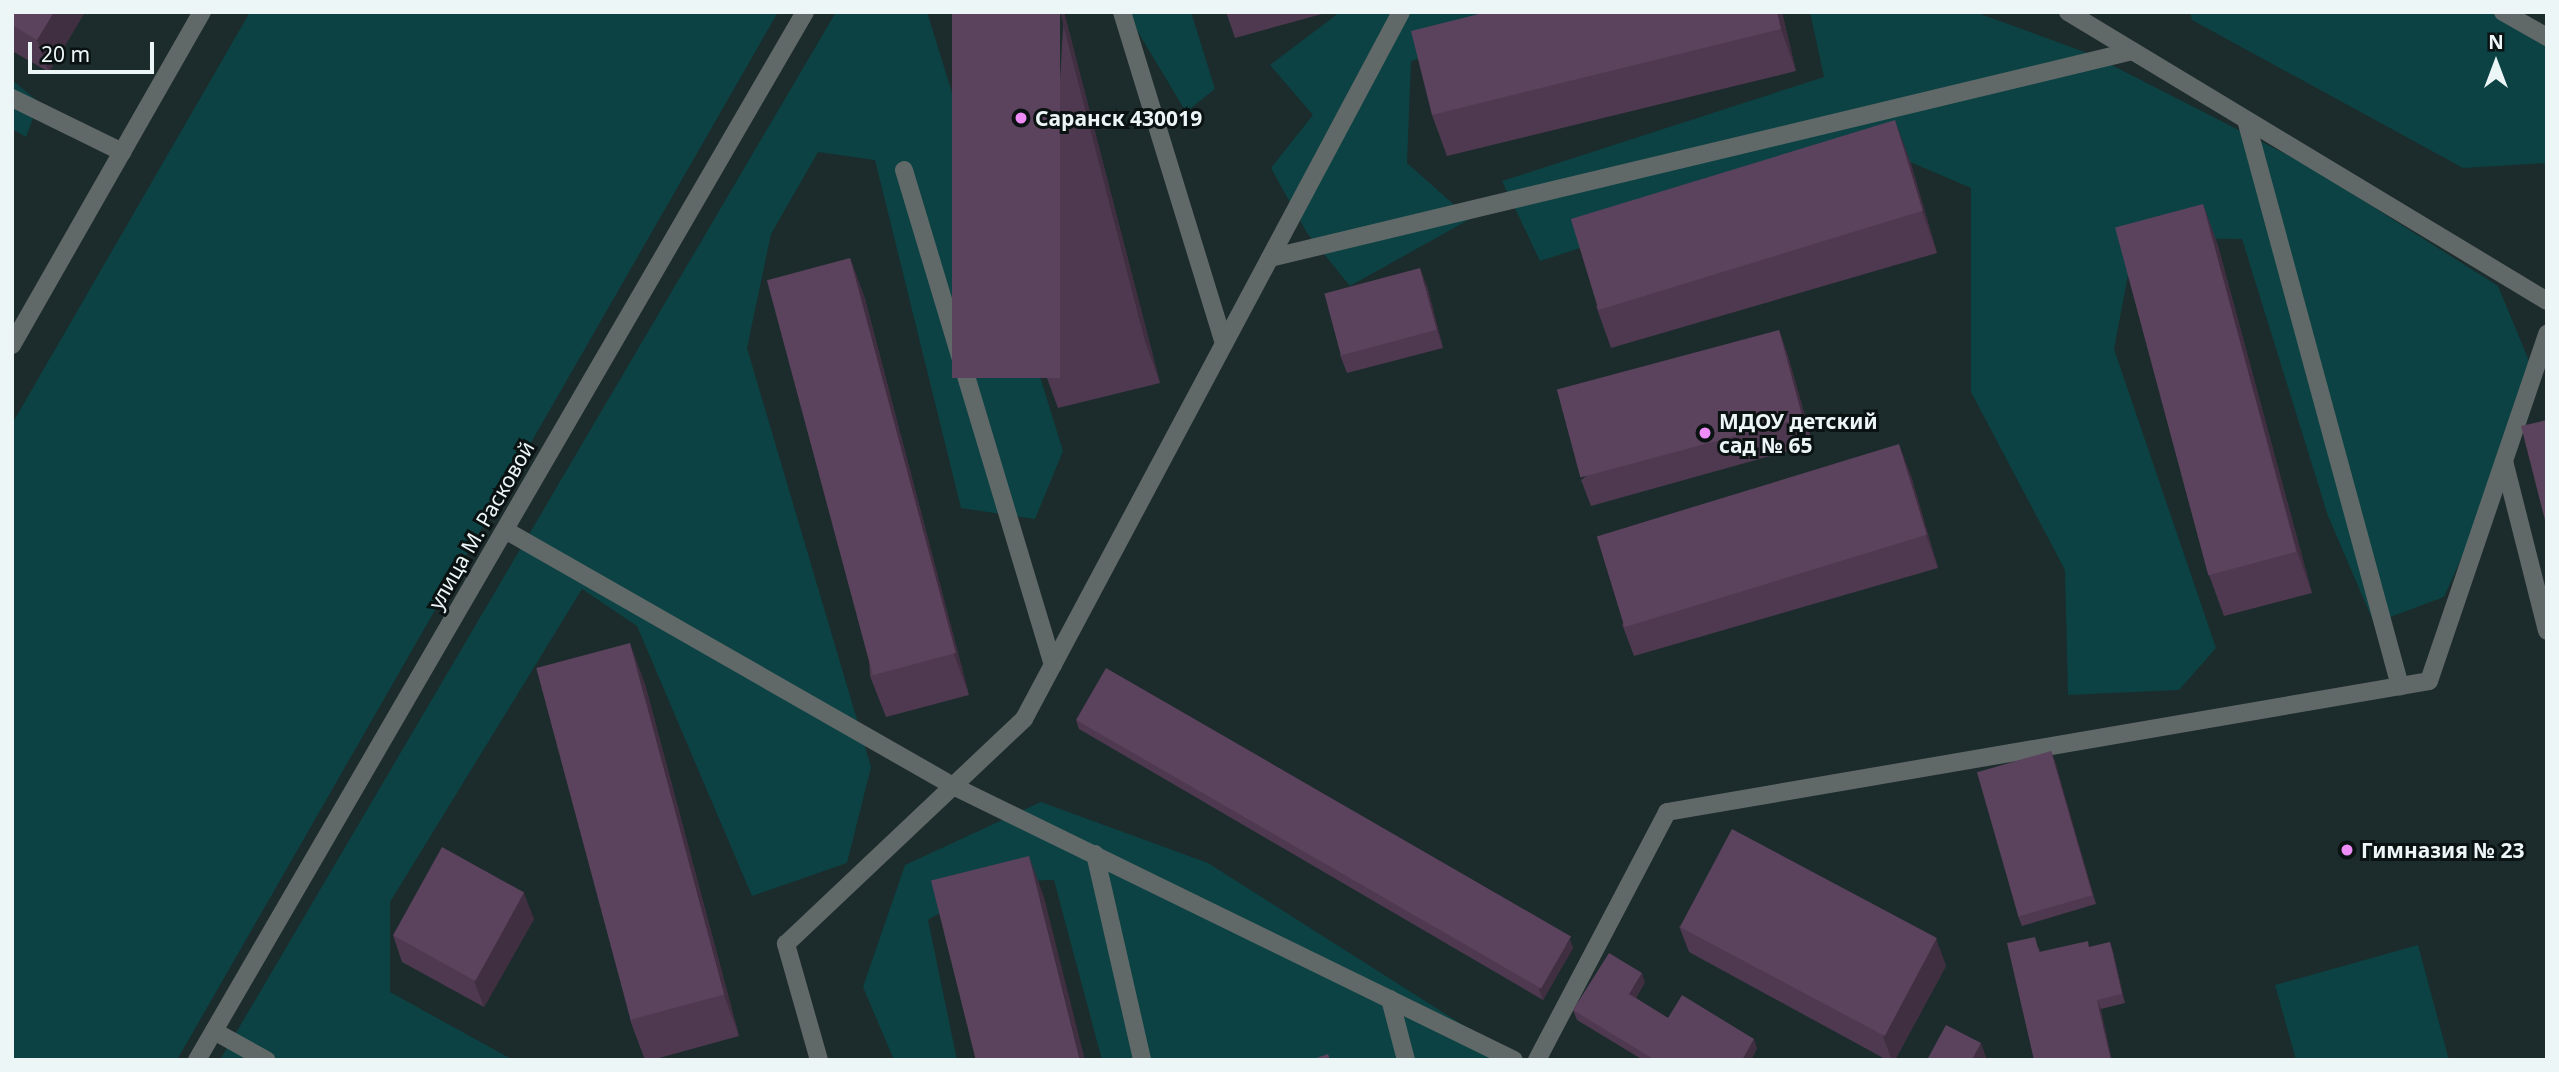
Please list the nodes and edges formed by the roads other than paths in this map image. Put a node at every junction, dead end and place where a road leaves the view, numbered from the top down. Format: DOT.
graph roads {
  1 [pos="202,12"];
  2 [pos="805,12"];
  3 [pos="1122,12"];
  4 [pos="1401,12"];
  5 [pos="2068,12"];
  6 [pos="2503,12"];
  7 [pos="2547,37"];
  8 [pos="2133,51"];
  9 [pos="12,98"];
  10 [pos="2246,120"];
  11 [pos="122,152"];
  12 [pos="904,170"];
  13 [pos="1270,258"];
  14 [pos="2547,302"];
  15 [pos="2547,334"];
  16 [pos="1224,344"];
  17 [pos="12,345"];
  18 [pos="2504,461"];
  19 [pos="505,530"];
  20 [pos="2547,631"];
  21 [pos="1053,665"];
  22 [pos="2400,686"];
  23 [pos="953,786"];
  24 [pos="1095,854"];
  25 [pos="1390,999"];
  26 [pos="214,1031"];
  27 [pos="197,1060"];
  28 [pos="266,1060"];
  29 [pos="819,1060"];
  30 [pos="1142,1060"];
  31 [pos="1406,1060"];
  32 [pos="1514,1060"];
  33 [pos="1537,1060"];
  1 -- 11 [label="street"];
  2 -- 19 [label="street, улица М. Расковой"];
  3 -- 16 [label="street"];
  4 -- 13 [label="street"];
  5 -- 8 [label="street"];
  6 -- 7 [label="street"];
  8 -- 10 [label="street"];
  8 -- 13 [label="street"];
  9 -- 11 [label="street"];
  10 -- 14 [label="street"];
  10 -- 22 [label="street"];
  11 -- 17 [label="street"];
  12 -- 21 [label="street"];
  13 -- 16 [label="street"];
  15 -- 18 [label="street"];
  16 -- 21 [label="street"];
  18 -- 20 [label="street"];
  18 -- 22 [label="street"];
  19 -- 23 [label="street"];
  19 -- 26 [label="street, улица М. Расковой"];
  21 -- 23 [label="street"];
  22 -- 33 [label="street"];
  23 -- 24 [label="street"];
  23 -- 29 [label="street"];
  24 -- 25 [label="street"];
  24 -- 30 [label="street"];
  25 -- 31 [label="street"];
  25 -- 32 [label="street"];
  26 -- 27 [label="street, улица М. Расковой"];
  26 -- 28 [label="street"];
}
